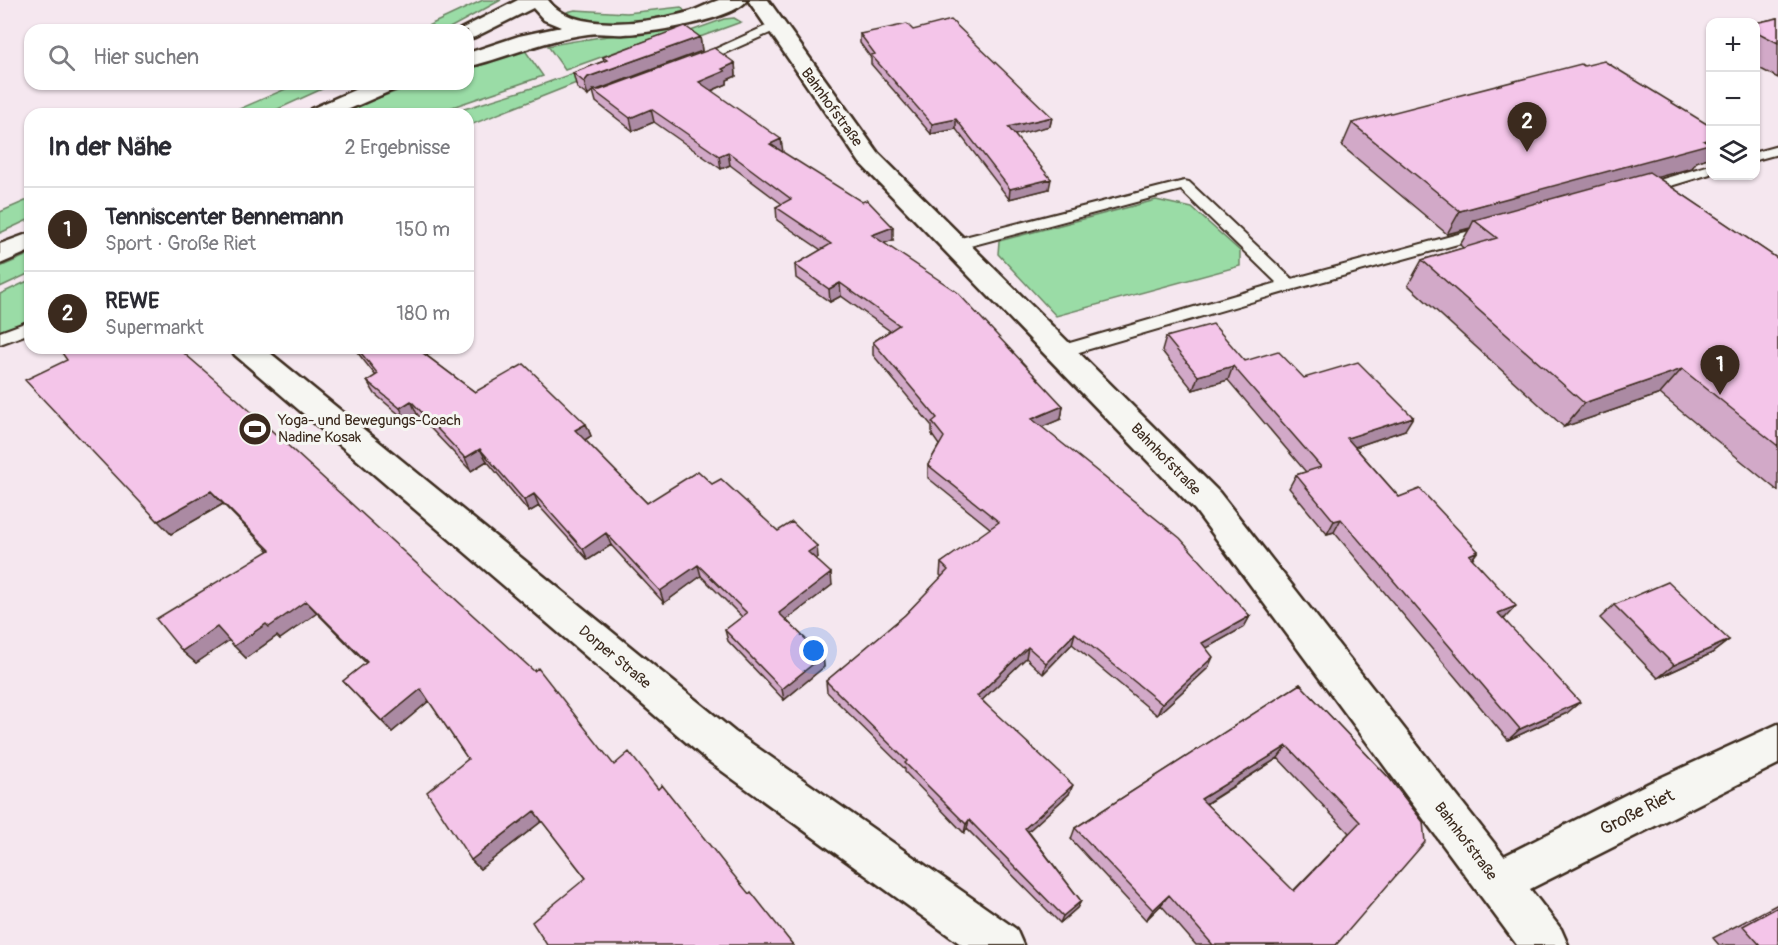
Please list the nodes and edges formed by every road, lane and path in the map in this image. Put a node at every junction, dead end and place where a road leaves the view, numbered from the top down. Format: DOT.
graph roads {
  1 [pos="568,0"];
  2 [pos="700,0"];
  3 [pos="737,0"];
  4 [pos="758,0"];
  5 [pos="540,4"];
  6 [pos="627,9"];
  7 [pos="775,26"];
  8 [pos="591,27"];
  9 [pos="474,31"];
  10 [pos="474,45"];
  11 [pos="474,58"];
  12 [pos="683,65"];
  13 [pos="363,90"];
  14 [pos="366,90"];
  15 [pos="311,108"];
  16 [pos="331,108"];
  17 [pos="1778,150"];
  18 [pos="1760,155"];
  19 [pos="1706,170"];
  20 [pos="1631,193"];
  21 [pos="1506,226"];
  22 [pos="24,244"];
  23 [pos="955,245"];
  24 [pos="0,255"];
  25 [pos="1289,285"];
  26 [pos="24,329"];
  27 [pos="0,338"];
  28 [pos="1062,351"];
  29 [pos="252,354"];
  30 [pos="1778,743"];
  31 [pos="1498,882"];
  32 [pos="1000,945"];
  33 [pos="1545,945"];
  1 -- 5 [label="street"];
  2 -- 6 [label="street"];
  3 -- 8 [label="street"];
  4 -- 7 [label="street, Bahnhofstraße"];
  5 -- 8 [label="street"];
  5 -- 9 [label="street"];
  5 -- 10 [label="street"];
  7 -- 12 [label="lane"];
  7 -- 23 [label="street, Bahnhofstraße"];
  8 -- 11 [label="street"];
  13 -- 15 [label="street"];
  14 -- 16 [label="street"];
  17 -- 18 [label="lane"];
  19 -- 20 [label="lane"];
  21 -- 25 [label="lane"];
  22 -- 24 [label="street"];
  23 -- 25 [label="lane"];
  23 -- 28 [label="street, Bahnhofstraße"];
  25 -- 28 [label="lane"];
  26 -- 27 [label="lane"];
  28 -- 31 [label="street, Bahnhofstraße"];
  29 -- 32 [label="street, Dorper Straße"];
  30 -- 31 [label="street, Große Riet"];
  31 -- 33 [label="street, Bahnhofstraße"];
}
